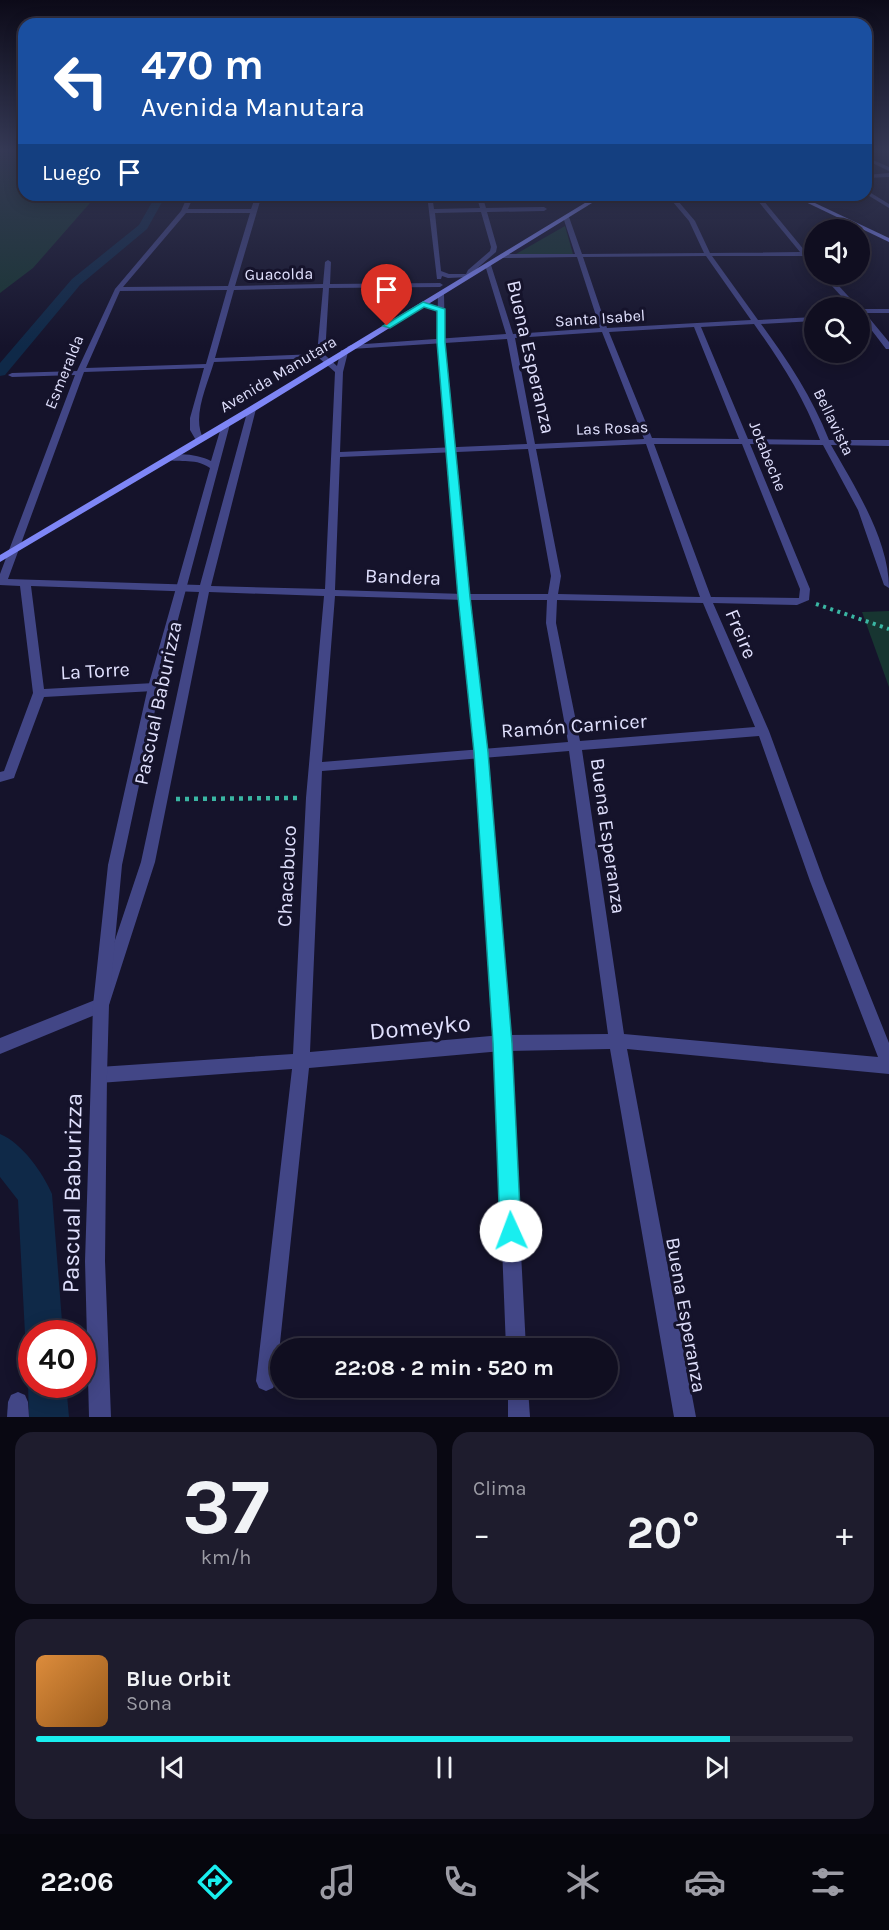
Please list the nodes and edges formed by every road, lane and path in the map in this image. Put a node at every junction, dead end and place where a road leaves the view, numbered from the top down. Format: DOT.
graph roads {
  1 [pos="180,215"];
  2 [pos="252,215"];
  3 [pos="432,215"];
  4 [pos="485,215"];
  5 [pos="687,215"];
  6 [pos="772,215"];
  7 [pos="836,215"];
  8 [pos="566,217"];
  9 [pos="889,240"];
  10 [pos="579,254"];
  11 [pos="804,254"];
  12 [pos="708,255"];
  13 [pos="502,256"];
  14 [pos="328,262"];
  15 [pos="488,265"];
  16 [pos="438,272"];
  17 [pos="468,276"];
  18 [pos="834,285"];
  19 [pos="326,287"];
  20 [pos="232,288"];
  21 [pos="118,289"];
  22 [pos="442,290"];
  23 [pos="846,297"];
  24 [pos="423,305"];
  25 [pos="441,309"];
  26 [pos="870,311"];
  27 [pos="889,311"];
  28 [pos="804,320"];
  29 [pos="758,323"];
  30 [pos="697,325"];
  31 [pos="870,327"];
  32 [pos="605,331"];
  33 [pos="511,338"];
  34 [pos="441,342"];
  35 [pos="351,347"];
  36 [pos="889,347"];
  37 [pos="344,352"];
  38 [pos="325,358"];
  39 [pos="208,363"];
  40 [pos="80,371"];
  41 [pos="339,372"];
  42 [pos="12,375"];
  43 [pos="252,409"];
  44 [pos="226,424"];
  45 [pos="200,440"];
  46 [pos="650,441"];
  47 [pos="746,443"];
  48 [pos="826,443"];
  49 [pos="889,443"];
  50 [pos="531,446"];
  51 [pos="452,452"];
  52 [pos="336,455"];
  53 [pos="169,458"];
  54 [pos="214,467"];
  55 [pos="12,550"];
  56 [pos="0,559"];
  57 [pos="1,582"];
  58 [pos="25,583"];
  59 [pos="889,585"];
  60 [pos="182,588"];
  61 [pos="205,588"];
  62 [pos="330,592"];
  63 [pos="464,597"];
  64 [pos="552,597"];
  65 [pos="804,600"];
  66 [pos="707,601"];
  67 [pos="889,629"];
  68 [pos="154,687"];
  69 [pos="39,693"];
  70 [pos="763,731"];
  71 [pos="575,746"];
  72 [pos="481,752"];
  73 [pos="316,767"];
  74 [pos="0,777"];
  75 [pos="313,798"];
  76 [pos="160,800"];
  77 [pos="101,1005"];
  78 [pos="617,1041"];
  79 [pos="502,1043"];
  80 [pos="0,1046"];
  81 [pos="301,1061"];
  82 [pos="889,1065"];
  83 [pos="99,1075"];
  84 [pos="516,1338"];
  85 [pos="266,1381"];
  86 [pos="518,1398"];
  87 [pos="100,1417"];
  88 [pos="519,1417"];
  89 [pos="685,1417"];
  1 -- 21 [label="street, Esmeralda"];
  2 -- 20 [label="street"];
  3 -- 16 [label="street"];
  4 -- 17 [label="street, Buena Esperanza"];
  5 -- 12 [label="street, Bellavista"];
  6 -- 11 [label="street"];
  7 -- 9 [label="main road"];
  8 -- 10 [label="street, Freire"];
  8 -- 13 [label="main road, Avenida Manutara"];
  10 -- 12 [label="street"];
  10 -- 13 [label="street"];
  10 -- 32 [label="street, Freire"];
  11 -- 12 [label="street"];
  12 -- 29 [label="street, Bellavista"];
  13 -- 15 [label="main road, Avenida Manutara"];
  14 -- 19 [label="street"];
  15 -- 17 [label="main road, Avenida Manutara"];
  15 -- 33 [label="street, Buena Esperanza"];
  16 -- 17 [label="street"];
  16 -- 22 [label="street"];
  17 -- 22 [label="main road, Avenida Manutara"];
  18 -- 23 [label="street"];
  19 -- 20 [label="street, Guacolda"];
  19 -- 22 [label="street, Guacolda"];
  19 -- 38 [label="street"];
  20 -- 21 [label="street, Guacolda"];
  20 -- 39 [label="street"];
  21 -- 40 [label="street, Esmeralda"];
  22 -- 24 [label="main road, Avenida Manutara"];
  22 -- 25 [label="street"];
  24 -- 25 [label="street"];
  24 -- 35 [label="main road, Avenida Manutara"];
  25 -- 34 [label="street"];
  26 -- 27 [label="street"];
  28 -- 29 [label="street, Santa Isabel"];
  29 -- 30 [label="street, Santa Isabel"];
  29 -- 48 [label="street, Bellavista"];
  30 -- 32 [label="street, Santa Isabel"];
  30 -- 47 [label="street, Jotabeche"];
  31 -- 36 [label="street"];
  32 -- 33 [label="street, Santa Isabel"];
  32 -- 46 [label="street, Freire"];
  33 -- 34 [label="street, Santa Isabel"];
  33 -- 50 [label="street, Buena Esperanza"];
  34 -- 35 [label="street, Santa Isabel"];
  34 -- 51 [label="street"];
  35 -- 37 [label="main road, Avenida Manutara"];
  37 -- 38 [label="main road, Avenida Manutara"];
  37 -- 41 [label="street, Chacabuco"];
  38 -- 39 [label="street"];
  38 -- 41 [label="street"];
  38 -- 43 [label="main road, Avenida Manutara"];
  39 -- 40 [label="street"];
  39 -- 45 [label="street"];
  40 -- 42 [label="street"];
  40 -- 55 [label="street, Esmeralda"];
  41 -- 52 [label="street, Chacabuco"];
  43 -- 44 [label="main road, Avenida Manutara"];
  43 -- 61 [label="street, Pascual Baburizza"];
  44 -- 45 [label="main road, Avenida Manutara"];
  44 -- 54 [label="street, Pascual Baburizza"];
  45 -- 53 [label="main road, Avenida Manutara"];
  46 -- 47 [label="street, Las Rosas"];
  46 -- 50 [label="street, Las Rosas"];
  46 -- 66 [label="street, Freire"];
  47 -- 48 [label="street, Las Rosas"];
  47 -- 65 [label="street, Jotabeche"];
  48 -- 49 [label="street, Las Rosas"];
  48 -- 59 [label="street, Bellavista"];
  50 -- 51 [label="street, Las Rosas"];
  50 -- 64 [label="street, Buena Esperanza"];
  51 -- 52 [label="street, Las Rosas"];
  51 -- 63 [label="street"];
  52 -- 62 [label="street, Chacabuco"];
  53 -- 54 [label="street"];
  53 -- 55 [label="main road, Avenida Manutara"];
  54 -- 60 [label="street, Pascual Baburizza"];
  55 -- 56 [label="main road, Avenida Manutara"];
  55 -- 57 [label="street, Esmeralda"];
  57 -- 58 [label="street, Bandera"];
  58 -- 60 [label="street, Bandera"];
  58 -- 69 [label="street"];
  60 -- 61 [label="street, Bandera"];
  60 -- 68 [label="street, Pascual Baburizza"];
  61 -- 62 [label="street, Bandera"];
  61 -- 76 [label="street, Pascual Baburizza"];
  62 -- 63 [label="street, Bandera"];
  62 -- 73 [label="street, Chacabuco"];
  63 -- 64 [label="street, Bandera"];
  63 -- 72 [label="street"];
  64 -- 66 [label="street, Bandera"];
  64 -- 71 [label="street, Buena Esperanza"];
  65 -- 66 [label="street, Bandera"];
  65 -- 67 [label="path"];
  66 -- 70 [label="street, Freire"];
  68 -- 69 [label="street, La Torre"];
  68 -- 77 [label="street, Pascual Baburizza"];
  69 -- 74 [label="street"];
  70 -- 71 [label="street, Ramón Carnicer"];
  70 -- 82 [label="street, Freire"];
  71 -- 72 [label="street, Ramón Carnicer"];
  71 -- 78 [label="street, Buena Esperanza"];
  72 -- 73 [label="street, Ramón Carnicer"];
  72 -- 79 [label="street"];
  73 -- 75 [label="street, Chacabuco"];
  75 -- 76 [label="path"];
  75 -- 81 [label="street, Chacabuco"];
  76 -- 77 [label="street, Pascual Baburizza"];
  77 -- 80 [label="street"];
  77 -- 83 [label="street, Pascual Baburizza"];
  78 -- 79 [label="street, Domeyko"];
  78 -- 82 [label="street, Domeyko"];
  78 -- 89 [label="street, Buena Esperanza"];
  79 -- 81 [label="street, Domeyko"];
  79 -- 84 [label="street"];
  81 -- 83 [label="street, Domeyko"];
  81 -- 85 [label="street, Chacabuco"];
  83 -- 87 [label="street, Pascual Baburizza"];
  86 -- 88 [label="street"];
}
